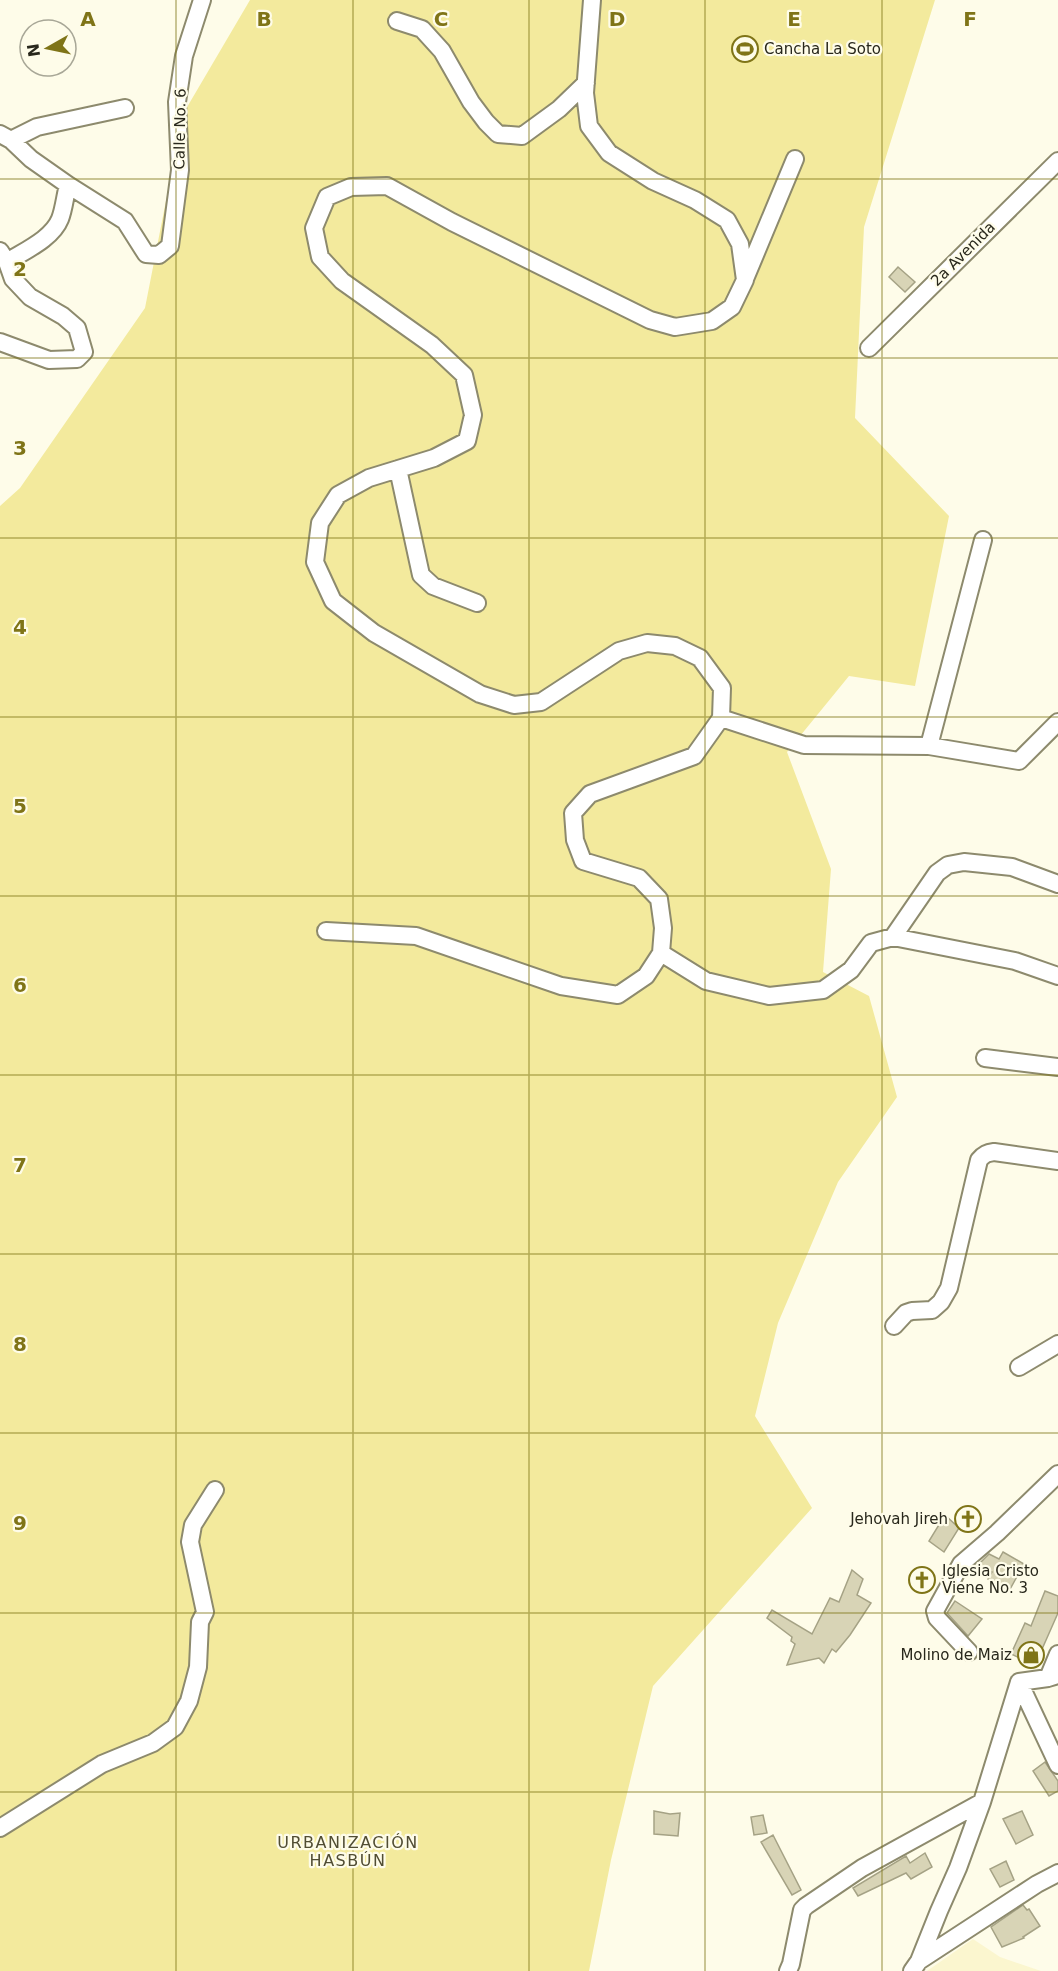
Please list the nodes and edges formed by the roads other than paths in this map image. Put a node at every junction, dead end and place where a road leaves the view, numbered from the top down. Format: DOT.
graph roads {
  1 [pos="202,0"];
  2 [pos="592,0"];
  3 [pos="397,21"];
  4 [pos="586,83"];
  5 [pos="125,108"];
  6 [pos="5,137"];
  7 [pos="795,159"];
  8 [pos="1058,161"];
  9 [pos="68,185"];
  10 [pos="4,257"];
  11 [pos="745,280"];
  12 [pos="0,342"];
  13 [pos="869,348"];
  14 [pos="398,469"];
  15 [pos="983,540"];
  16 [pos="477,603"];
  17 [pos="721,718"];
  18 [pos="1058,722"];
  19 [pos="929,746"];
  20 [pos="1058,884"];
  21 [pos="326,931"];
  22 [pos="893,937"];
  23 [pos="660,953"];
  24 [pos="1058,976"];
  25 [pos="985,1058"];
  26 [pos="1058,1067"];
  27 [pos="1058,1161"];
  28 [pos="894,1326"];
  29 [pos="1058,1344"];
  30 [pos="1019,1367"];
  31 [pos="1058,1474"];
  32 [pos="215,1490"];
  33 [pos="969,1652"];
  34 [pos="1058,1654"];
  35 [pos="1053,1676"];
  36 [pos="1019,1682"];
  37 [pos="1058,1765"];
  38 [pos="982,1802"];
  39 [pos="0,1828"];
  40 [pos="1058,1873"];
  41 [pos="916,1966"];
  42 [pos="788,1971"];
  1 -- 9 [label="street, Calle No. 6"];
  2 -- 4 [label="street"];
  3 -- 4 [label="street"];
  4 -- 11 [label="street"];
  5 -- 6 [label="street"];
  6 -- 9 [label="street"];
  7 -- 11 [label="street"];
  8 -- 13 [label="street, 2a Avenida"];
  9 -- 10 [label="street"];
  10 -- 12 [label="street"];
  11 -- 14 [label="street"];
  14 -- 16 [label="street"];
  14 -- 17 [label="street"];
  15 -- 19 [label="street"];
  17 -- 19 [label="street"];
  17 -- 23 [label="street"];
  18 -- 19 [label="street"];
  20 -- 22 [label="street"];
  21 -- 23 [label="street"];
  22 -- 23 [label="street"];
  22 -- 24 [label="street"];
  25 -- 26 [label="street"];
  27 -- 28 [label="street"];
  29 -- 30 [label="street"];
  31 -- 33 [label="street"];
  32 -- 39 [label="street"];
  34 -- 35 [label="street"];
  35 -- 36 [label="street"];
  36 -- 37 [label="street"];
  36 -- 38 [label="street"];
  38 -- 41 [label="street"];
  38 -- 42 [label="street"];
  40 -- 41 [label="street"];
}
